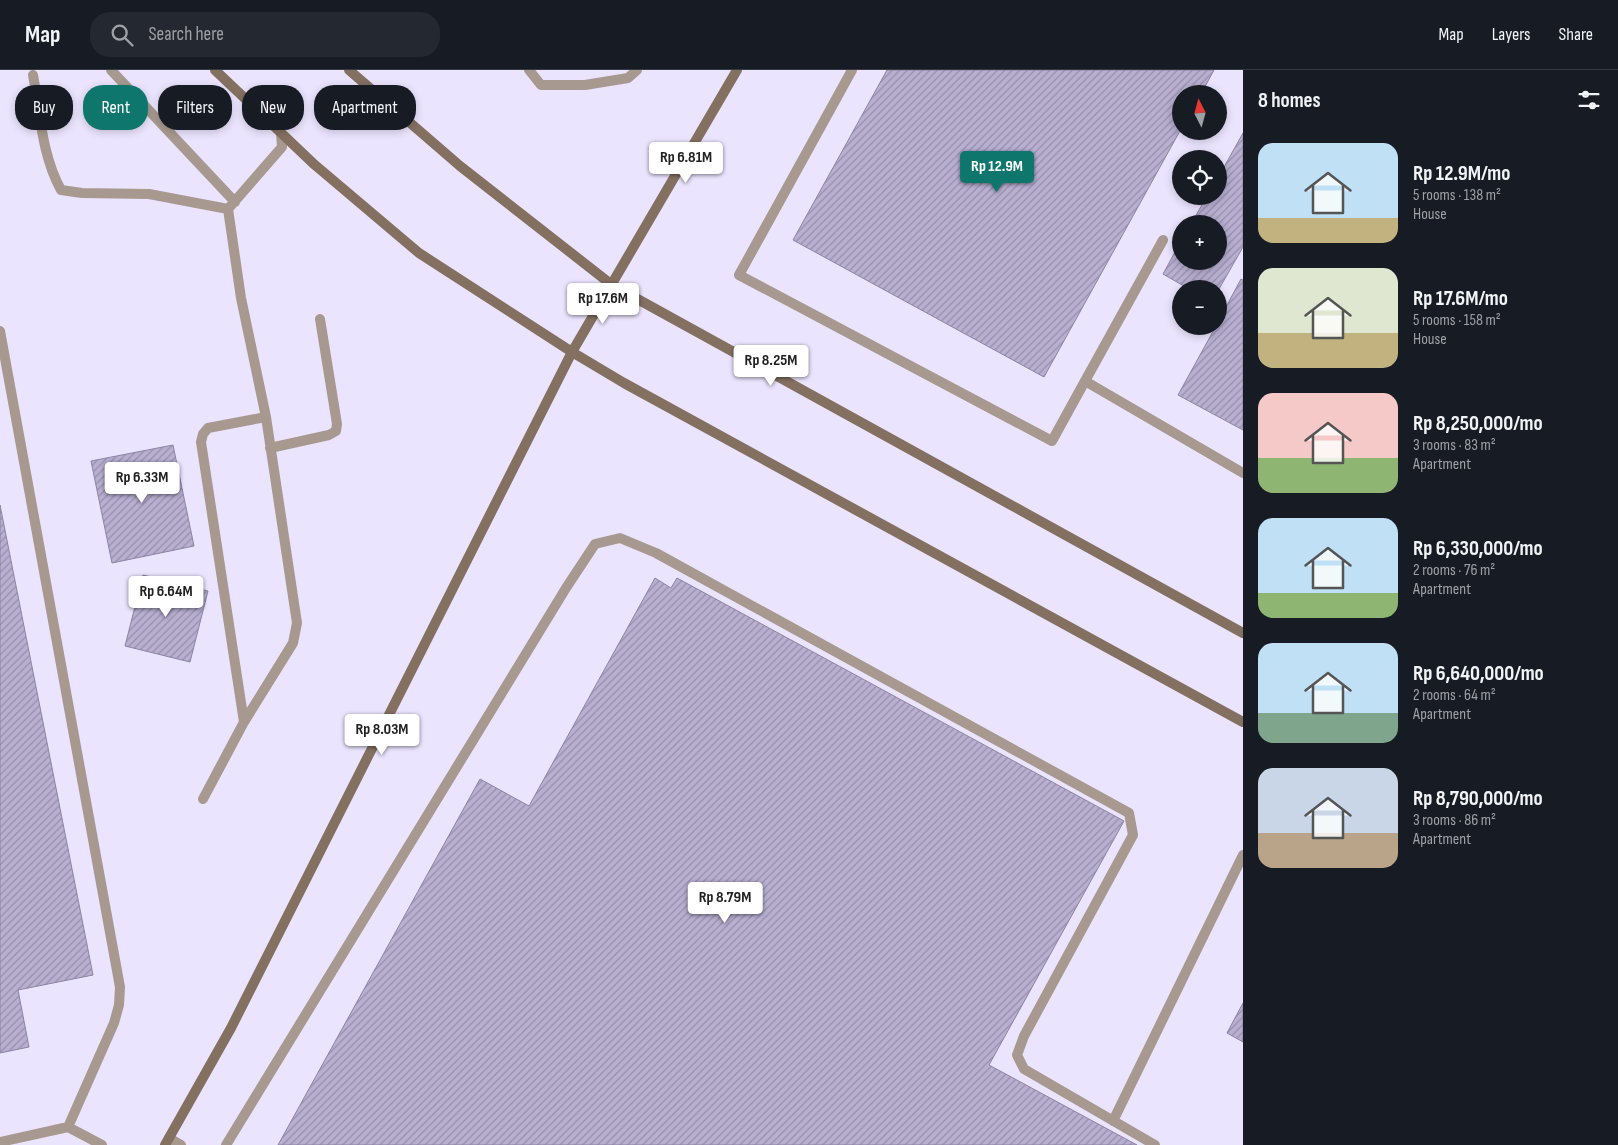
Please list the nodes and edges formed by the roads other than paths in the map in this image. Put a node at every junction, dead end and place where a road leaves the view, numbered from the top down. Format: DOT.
graph roads {
  1 [pos="111,70"];
  2 [pos="215,70"];
  3 [pos="349,70"];
  4 [pos="529,70"];
  5 [pos="638,70"];
  6 [pos="737,70"];
  7 [pos="852,70"];
  8 [pos="34,75"];
  9 [pos="281,133"];
  10 [pos="232,205"];
  11 [pos="1163,240"];
  12 [pos="612,285"];
  13 [pos="320,319"];
  14 [pos="0,331"];
  15 [pos="572,352"];
  16 [pos="1084,380"];
  17 [pos="266,417"];
  18 [pos="270,448"];
  19 [pos="1243,473"];
  20 [pos="1243,633"];
  21 [pos="244,722"];
  22 [pos="1243,722"];
  23 [pos="203,799"];
  24 [pos="1243,855"];
  25 [pos="1112,1122"];
  26 [pos="68,1127"];
  27 [pos="0,1142"];
  28 [pos="167,1142"];
  29 [pos="102,1145"];
  30 [pos="181,1145"];
  31 [pos="226,1145"];
  32 [pos="1155,1145"];
  1 -- 10 [label="lane"];
  2 -- 9 [label="street"];
  3 -- 12 [label="street"];
  4 -- 5 [label="lane"];
  6 -- 12 [label="street"];
  7 -- 16 [label="lane"];
  8 -- 10 [label="lane"];
  9 -- 10 [label="lane"];
  9 -- 15 [label="street"];
  10 -- 17 [label="lane"];
  11 -- 16 [label="lane"];
  12 -- 15 [label="street"];
  12 -- 20 [label="street"];
  13 -- 18 [label="lane"];
  14 -- 26 [label="lane"];
  15 -- 22 [label="street"];
  15 -- 28 [label="street"];
  16 -- 19 [label="lane"];
  17 -- 18 [label="lane"];
  17 -- 21 [label="lane"];
  18 -- 21 [label="lane"];
  21 -- 23 [label="lane"];
  24 -- 25 [label="lane"];
  25 -- 31 [label="lane"];
  25 -- 32 [label="lane"];
  26 -- 27 [label="lane"];
  26 -- 29 [label="lane"];
  28 -- 30 [label="lane"];
}
